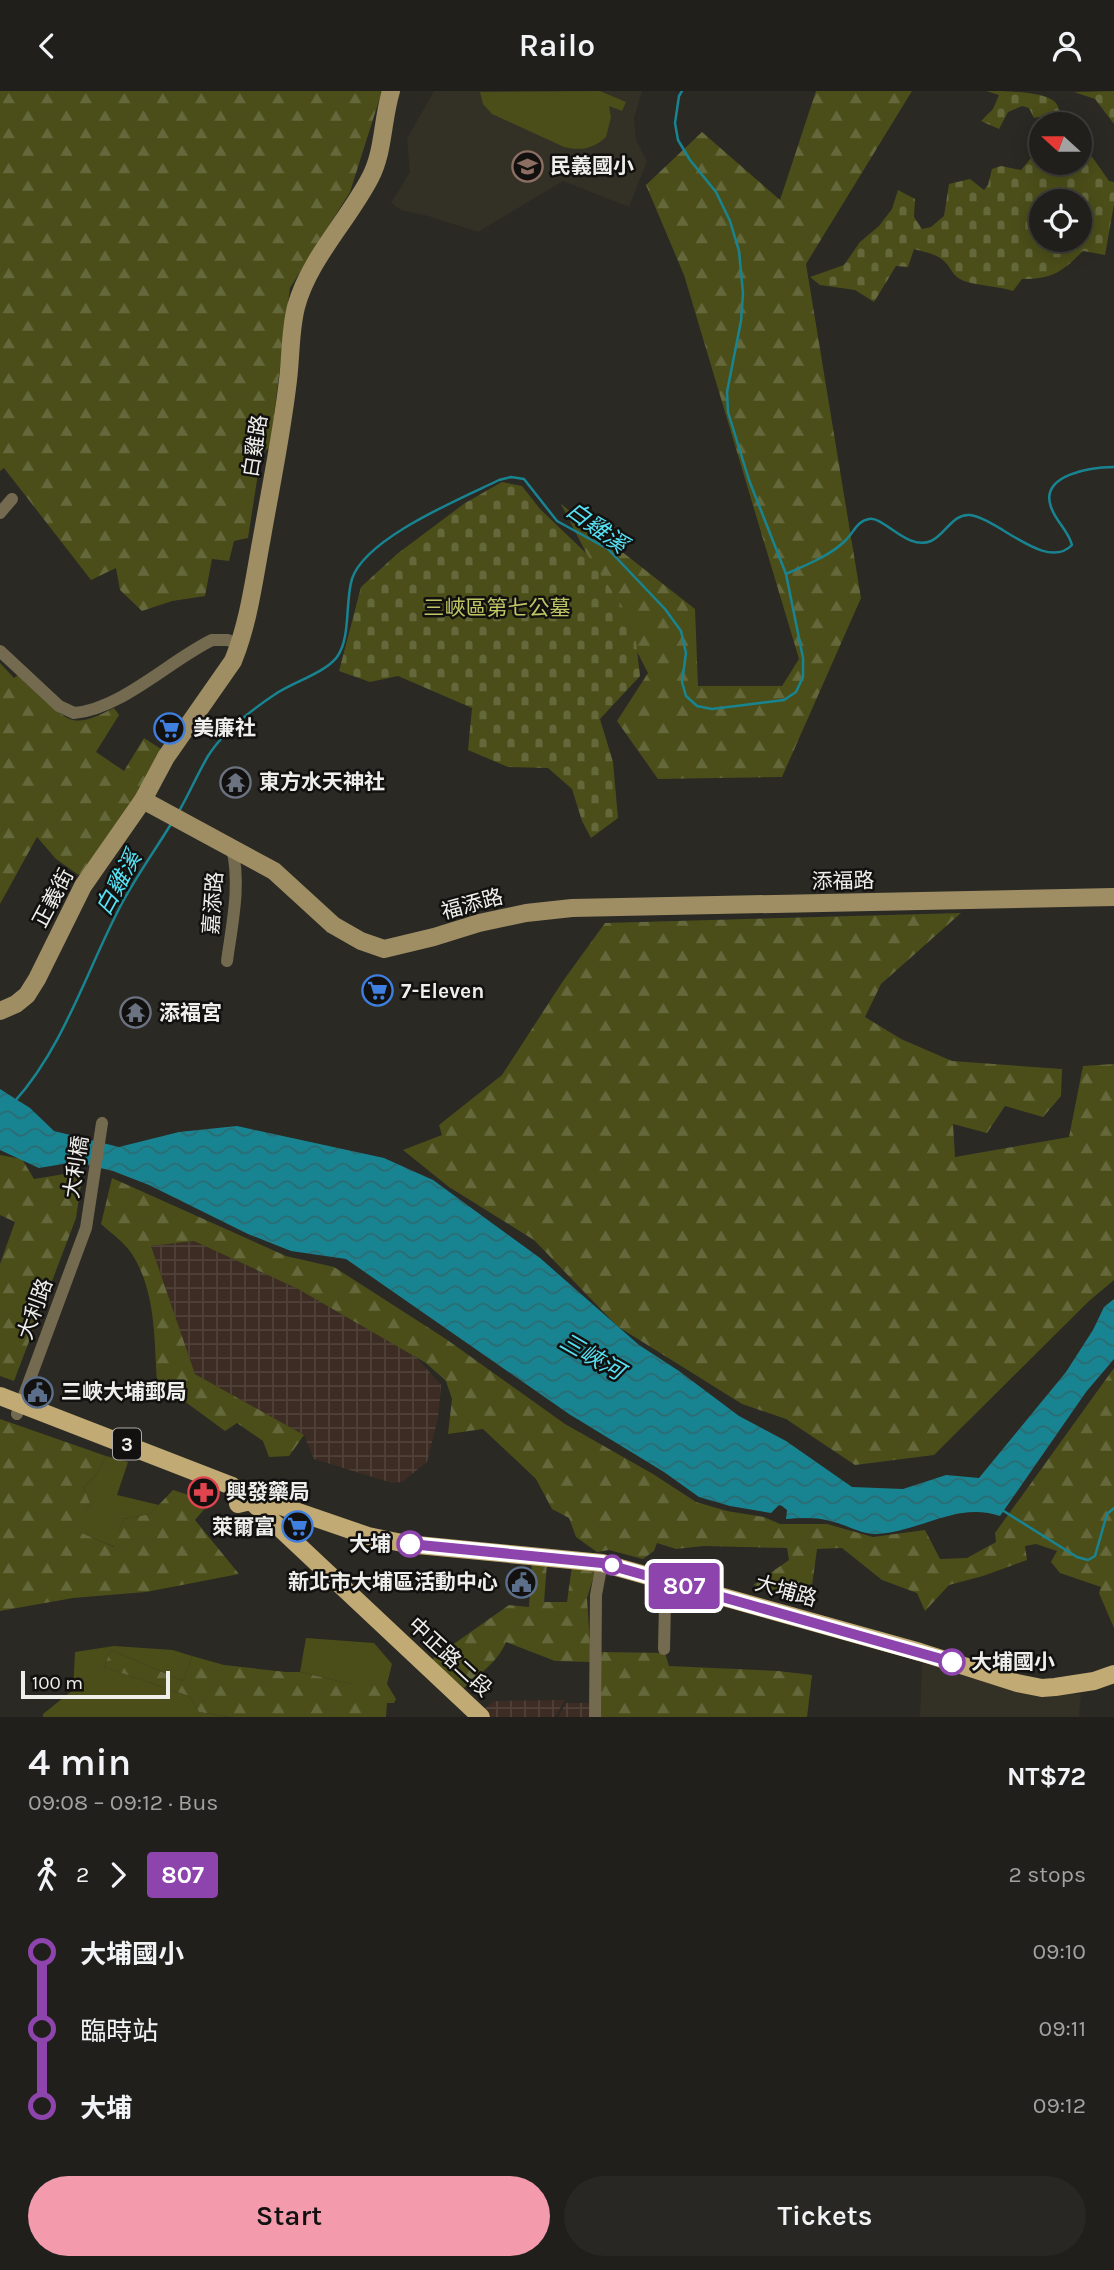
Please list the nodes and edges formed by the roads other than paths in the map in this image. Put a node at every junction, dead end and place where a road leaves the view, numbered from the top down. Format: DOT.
graph roads {
  1 [pos="391,91"];
  2 [pos="12,499"];
  3 [pos="0,513"];
  4 [pos="240,645"];
  5 [pos="0,651"];
  6 [pos="143,800"];
  7 [pos="232,848"];
  8 [pos="1114,897"];
  9 [pos="572,908"];
  10 [pos="227,961"];
  11 [pos="0,1011"];
  12 [pos="102,1123"];
  13 [pos="87,1216"];
  14 [pos="0,1396"];
  15 [pos="12,1408"];
  16 [pos="244,1503"];
  17 [pos="602,1563"];
  18 [pos="673,1583"];
  19 [pos="664,1649"];
  20 [pos="1114,1674"];
  21 [pos="465,1717"];
  22 [pos="481,1717"];
  23 [pos="595,1717"];
  1 -- 4 [label="street, 白雞路"];
  2 -- 3 [label="street"];
  4 -- 5 [label="street"];
  4 -- 6 [label="street, 白雞路"];
  6 -- 7 [label="street"];
  6 -- 11 [label="street, 正義街"];
  7 -- 9 [label="street, 福添路"];
  7 -- 10 [label="street, 嘉添路"];
  8 -- 9 [label="street, 添福路"];
  12 -- 13 [label="street, 大利橋"];
  13 -- 15 [label="street, 大利路"];
  14 -- 15 [label="main road, 中正路二段 / 3"];
  15 -- 16 [label="main road, 中正路二段 / 3"];
  16 -- 17 [label="main road, 大埔路"];
  16 -- 21 [label="main road, 中正路二段 / 3"];
  16 -- 22 [label="main road, 中正路二段 / 3"];
  17 -- 18 [label="main road, 大埔路"];
  17 -- 23 [label="street"];
  18 -- 19 [label="street"];
  18 -- 20 [label="main road, 大埔路"];
}
